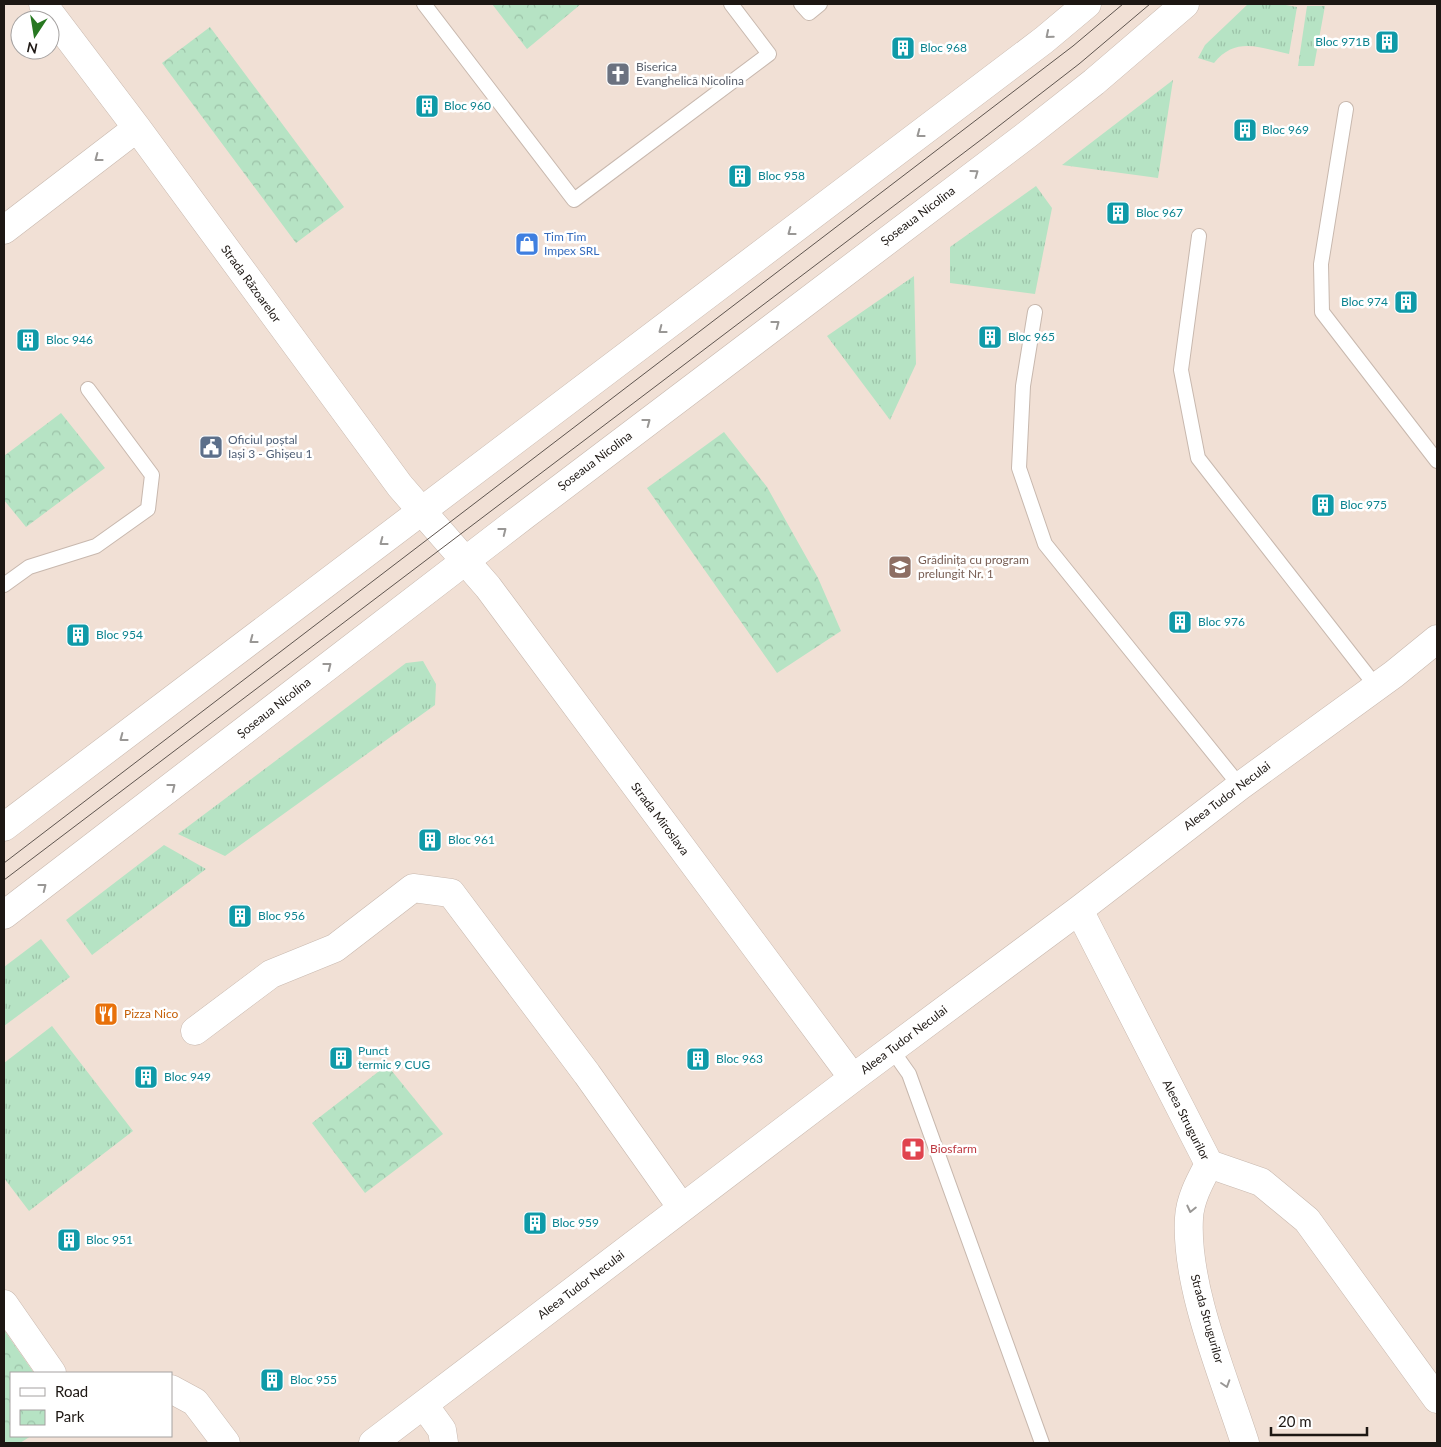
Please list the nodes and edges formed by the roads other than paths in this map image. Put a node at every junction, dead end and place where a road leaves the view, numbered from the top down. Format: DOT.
graph roads {
  1 [pos="42,4"];
  2 [pos="424,4"];
  3 [pos="730,4"];
  4 [pos="801,4"];
  5 [pos="820,4"];
  6 [pos="1087,4"];
  7 [pos="1185,4"];
  8 [pos="1346,109"];
  9 [pos="137,128"];
  10 [pos="4,230"];
  11 [pos="1199,236"];
  12 [pos="1034,312"];
  13 [pos="88,389"];
  14 [pos="1437,460"];
  15 [pos="422,513"];
  16 [pos="465,561"];
  17 [pos="4,585"];
  18 [pos="1437,640"];
  19 [pos="1375,685"];
  20 [pos="1240,786"];
  21 [pos="4,827"];
  22 [pos="1079,910"];
  23 [pos="4,916"];
  24 [pos="195,1031"];
  25 [pos="892,1050"];
  26 [pos="853,1078"];
  27 [pos="1209,1164"];
  28 [pos="682,1208"];
  29 [pos="4,1304"];
  30 [pos="51,1372"];
  31 [pos="172,1390"];
  32 [pos="1437,1399"];
  33 [pos="424,1405"];
  34 [pos="226,1443"];
  35 [pos="373,1443"];
  36 [pos="444,1443"];
  37 [pos="1042,1443"];
  38 [pos="1245,1443"];
  1 -- 9 [label="street, Strada Răzoarelor"];
  2 -- 3 [label="lane"];
  4 -- 5 [label="lane"];
  6 -- 15 [label="street, one-way"];
  16 -- 7 [label="street, Șoseaua Nicolina, one-way"];
  8 -- 14 [label="lane"];
  9 -- 10 [label="street, one-way"];
  9 -- 15 [label="street, Strada Răzoarelor"];
  11 -- 19 [label="lane"];
  12 -- 20 [label="lane"];
  13 -- 17 [label="lane"];
  15 -- 16 [label="street, Strada Răzoarelor"];
  15 -- 21 [label="street, one-way"];
  23 -- 16 [label="street, Șoseaua Nicolina, one-way"];
  16 -- 26 [label="street, Strada Miroslava"];
  18 -- 19 [label="street, Aleea Tudor Neculai"];
  19 -- 20 [label="street, Aleea Tudor Neculai"];
  20 -- 22 [label="street, Aleea Tudor Neculai"];
  22 -- 25 [label="street, Aleea Tudor Neculai"];
  22 -- 27 [label="street, Aleea Strugurilor"];
  24 -- 28 [label="street"];
  25 -- 26 [label="street, Aleea Tudor Neculai"];
  25 -- 37 [label="lane"];
  26 -- 28 [label="street, Aleea Tudor Neculai"];
  27 -- 32 [label="street, Aleea Strugurilor"];
  27 -- 38 [label="street, Strada Strugurilor, one-way"];
  28 -- 33 [label="street, Aleea Tudor Neculai"];
  29 -- 30 [label="street"];
  31 -- 34 [label="street"];
  33 -- 35 [label="street, Aleea Tudor Neculai"];
  33 -- 36 [label="street"];
}
